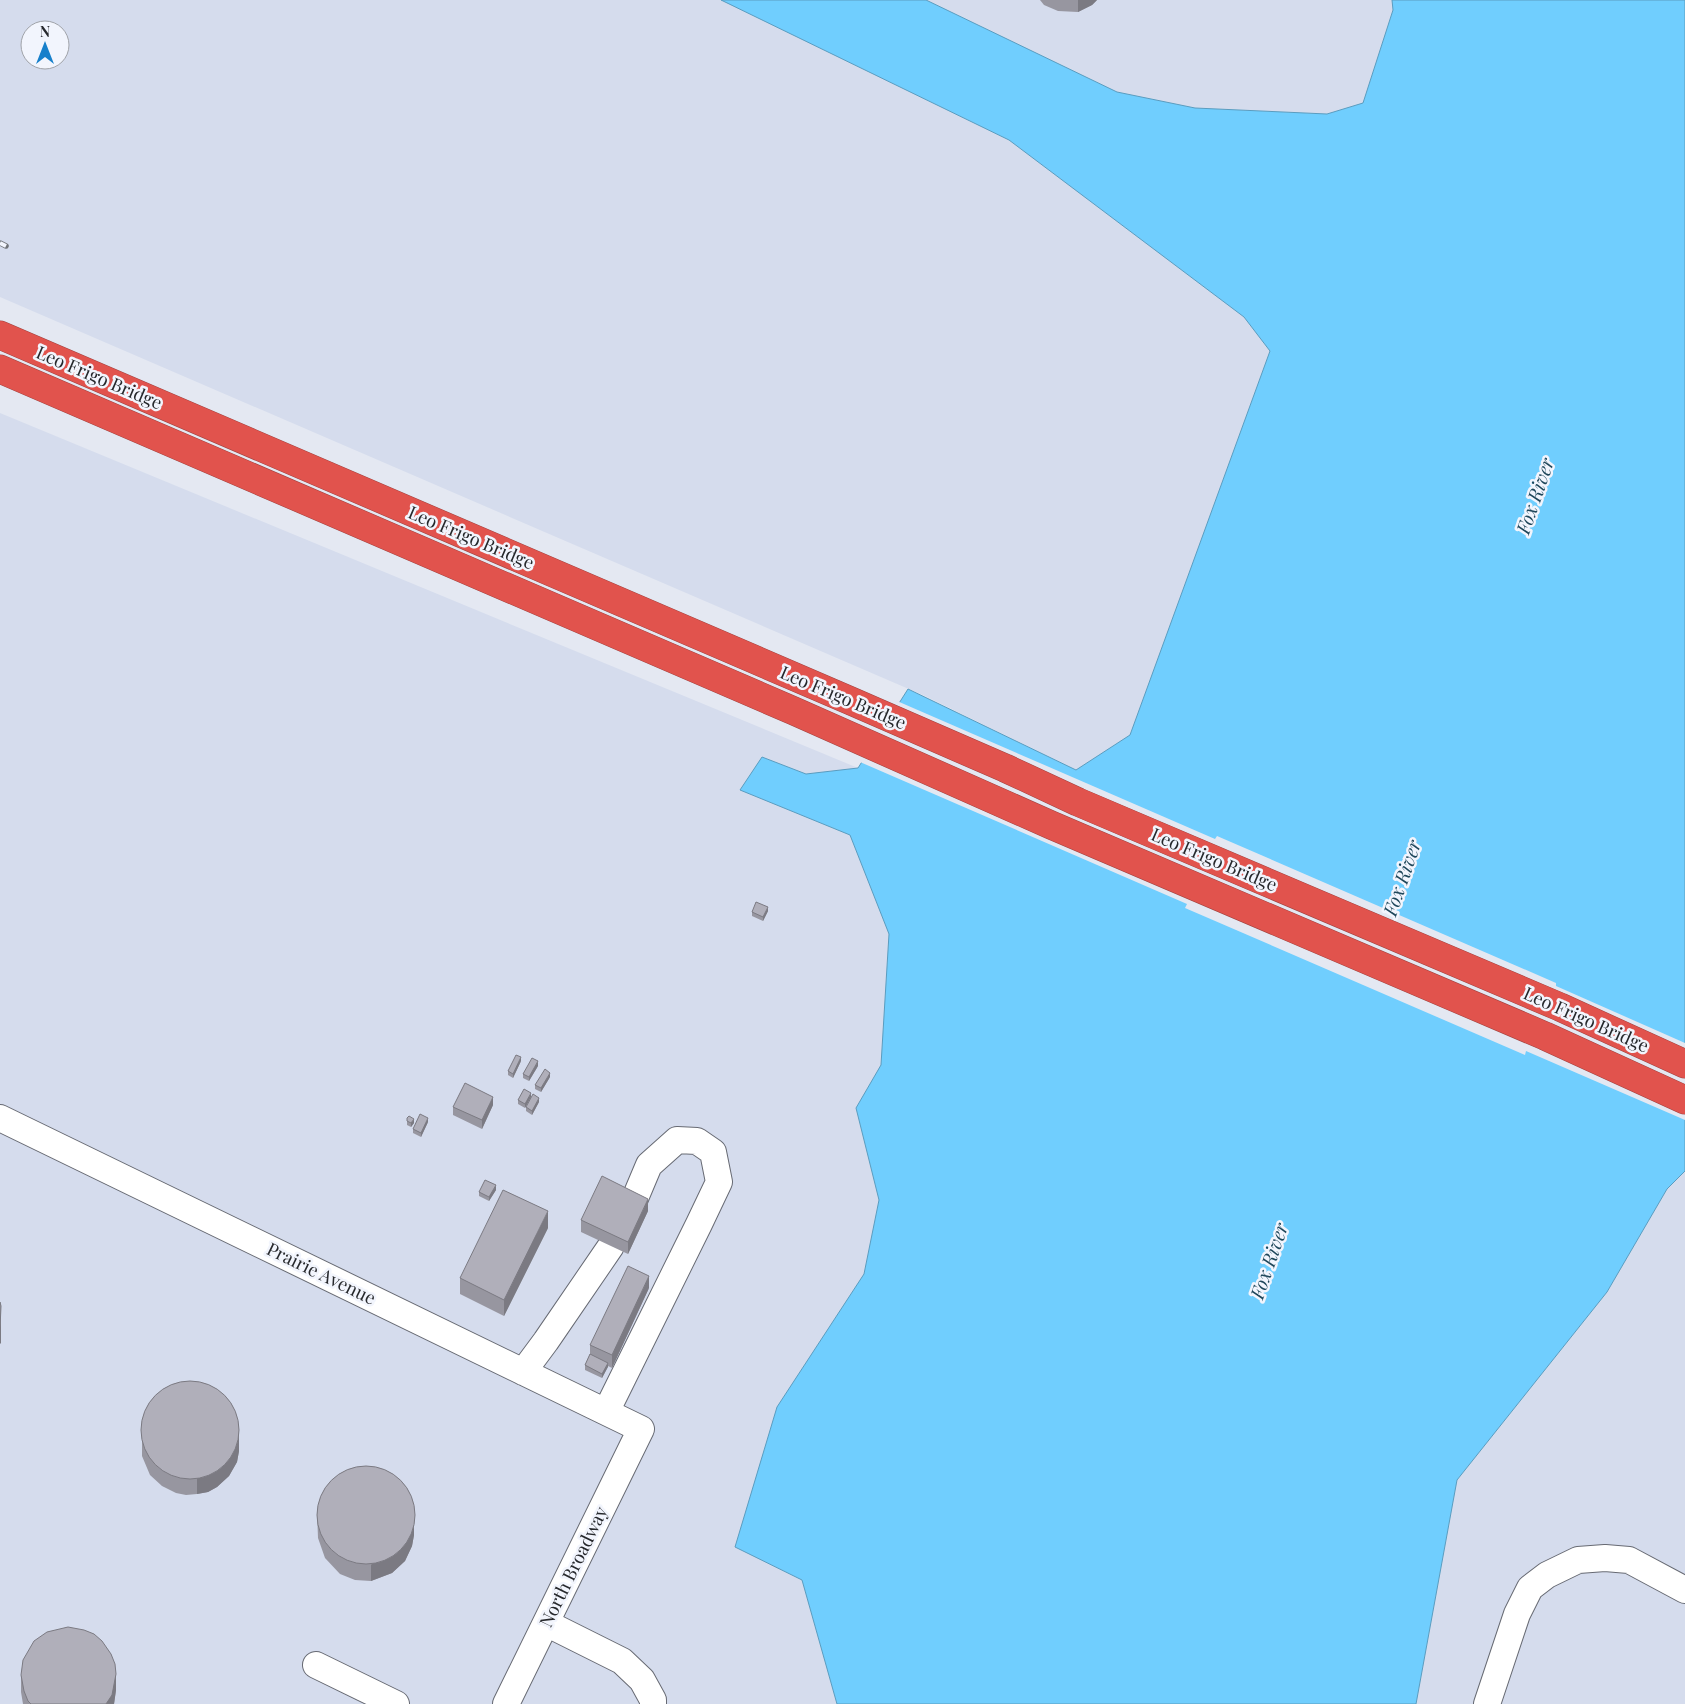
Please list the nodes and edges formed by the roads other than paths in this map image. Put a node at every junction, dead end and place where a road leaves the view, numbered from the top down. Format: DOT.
graph roads {
  1 [pos="0,335"];
  2 [pos="0,369"];
  3 [pos="1685,1064"];
  4 [pos="1685,1100"];
  5 [pos="0,1118"];
  6 [pos="633,1203"];
  7 [pos="611,1246"];
  8 [pos="523,1372"];
  9 [pos="606,1412"];
  10 [pos="641,1429"];
  11 [pos="1685,1590"];
  12 [pos="546,1623"];
  13 [pos="316,1665"];
  14 [pos="396,1704"];
  15 [pos="506,1704"];
  16 [pos="653,1704"];
  17 [pos="1487,1704"];
  1 -- 3 [label="highway, Leo Frigo Bridge"];
  2 -- 4 [label="highway"];
  5 -- 8 [label="street, Prairie Avenue"];
  6 -- 9 [label="street"];
  7 -- 8 [label="street"];
  8 -- 9 [label="street, Prairie Avenue"];
  9 -- 10 [label="street, Prairie Avenue"];
  10 -- 12 [label="street, North Broadway"];
  11 -- 17 [label="street"];
  12 -- 15 [label="street, North Broadway"];
  12 -- 16 [label="street"];
  13 -- 14 [label="street"];
}
